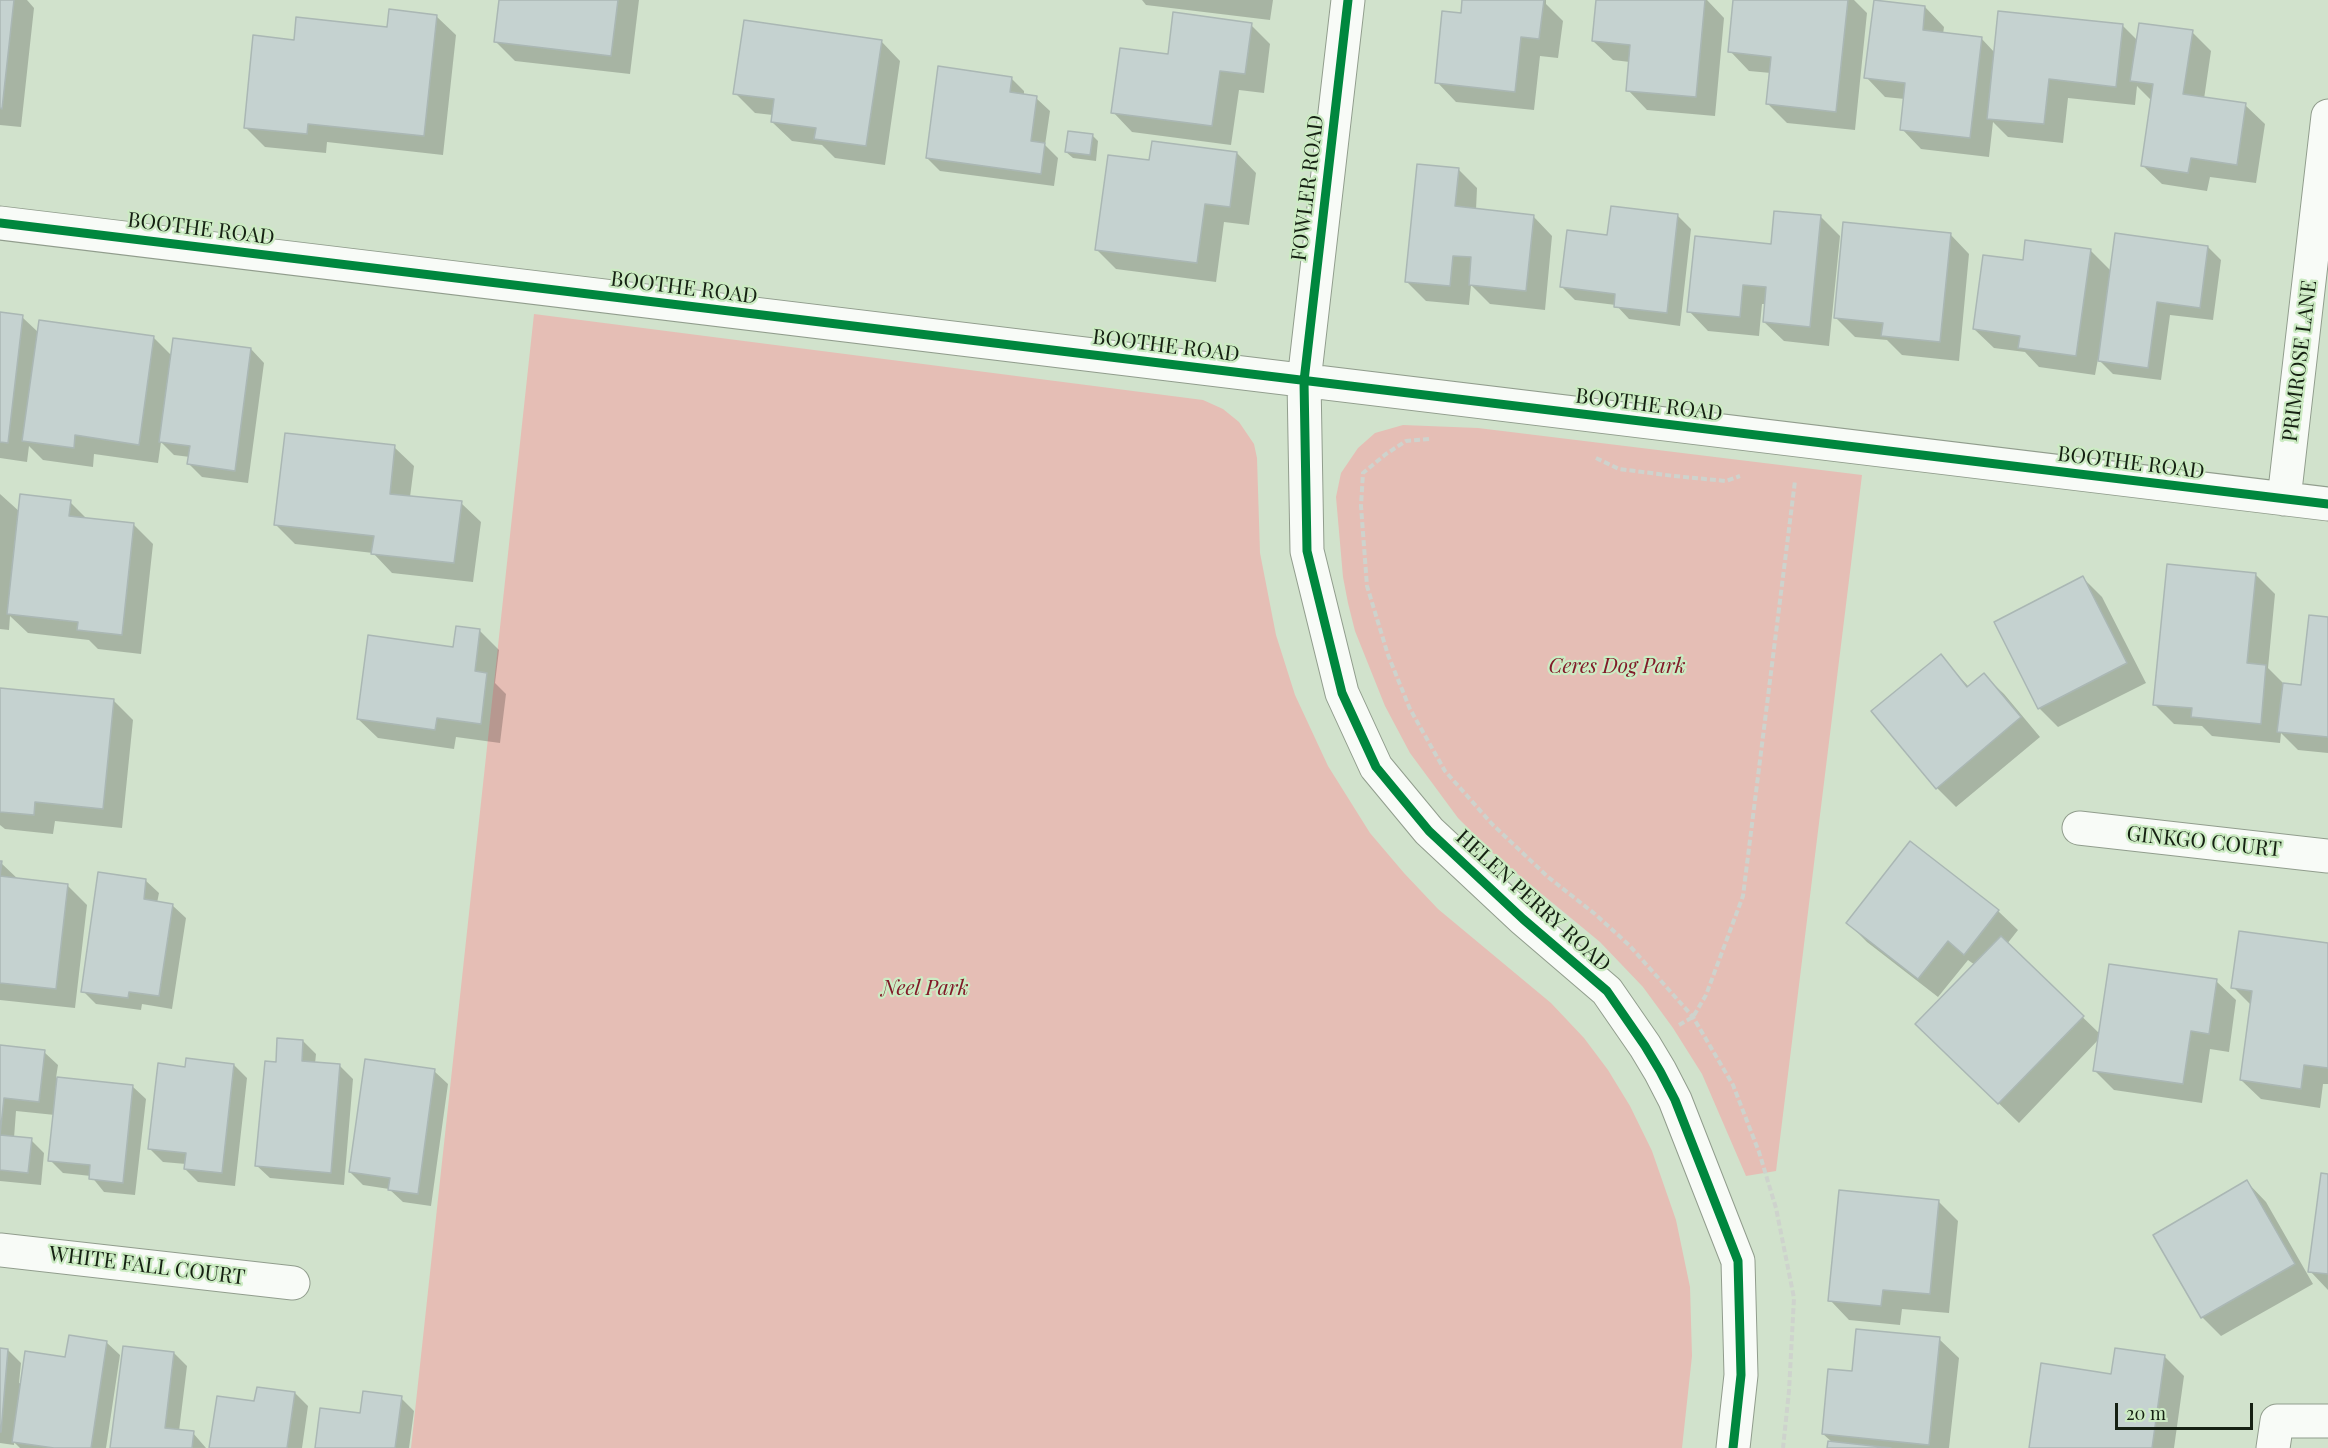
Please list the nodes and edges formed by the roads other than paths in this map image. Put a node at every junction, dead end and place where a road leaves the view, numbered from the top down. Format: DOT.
graph roads {
  1 [pos="1348,0"];
  2 [pos="2328,116"];
  3 [pos="0,223"];
  4 [pos="1304,381"];
  5 [pos="2284,499"];
  6 [pos="2328,504"];
  7 [pos="2079,828"];
  8 [pos="2328,856"];
  9 [pos="0,1250"];
  10 [pos="293,1283"];
  11 [pos="2328,1421"];
  12 [pos="2275,1434"];
  13 [pos="1733,1448"];
  1 -- 4 [label="street, FOWLER ROAD"];
  2 -- 5 [label="street, PRIMROSE LANE"];
  3 -- 4 [label="street, BOOTHE ROAD"];
  4 -- 5 [label="street, BOOTHE ROAD"];
  4 -- 13 [label="street, HELEN PERRY ROAD"];
  5 -- 6 [label="street, BOOTHE ROAD"];
  7 -- 8 [label="street, GINKGO COURT"];
  9 -- 10 [label="street, WHITE FALL COURT"];
  11 -- 12 [label="street"];
}
